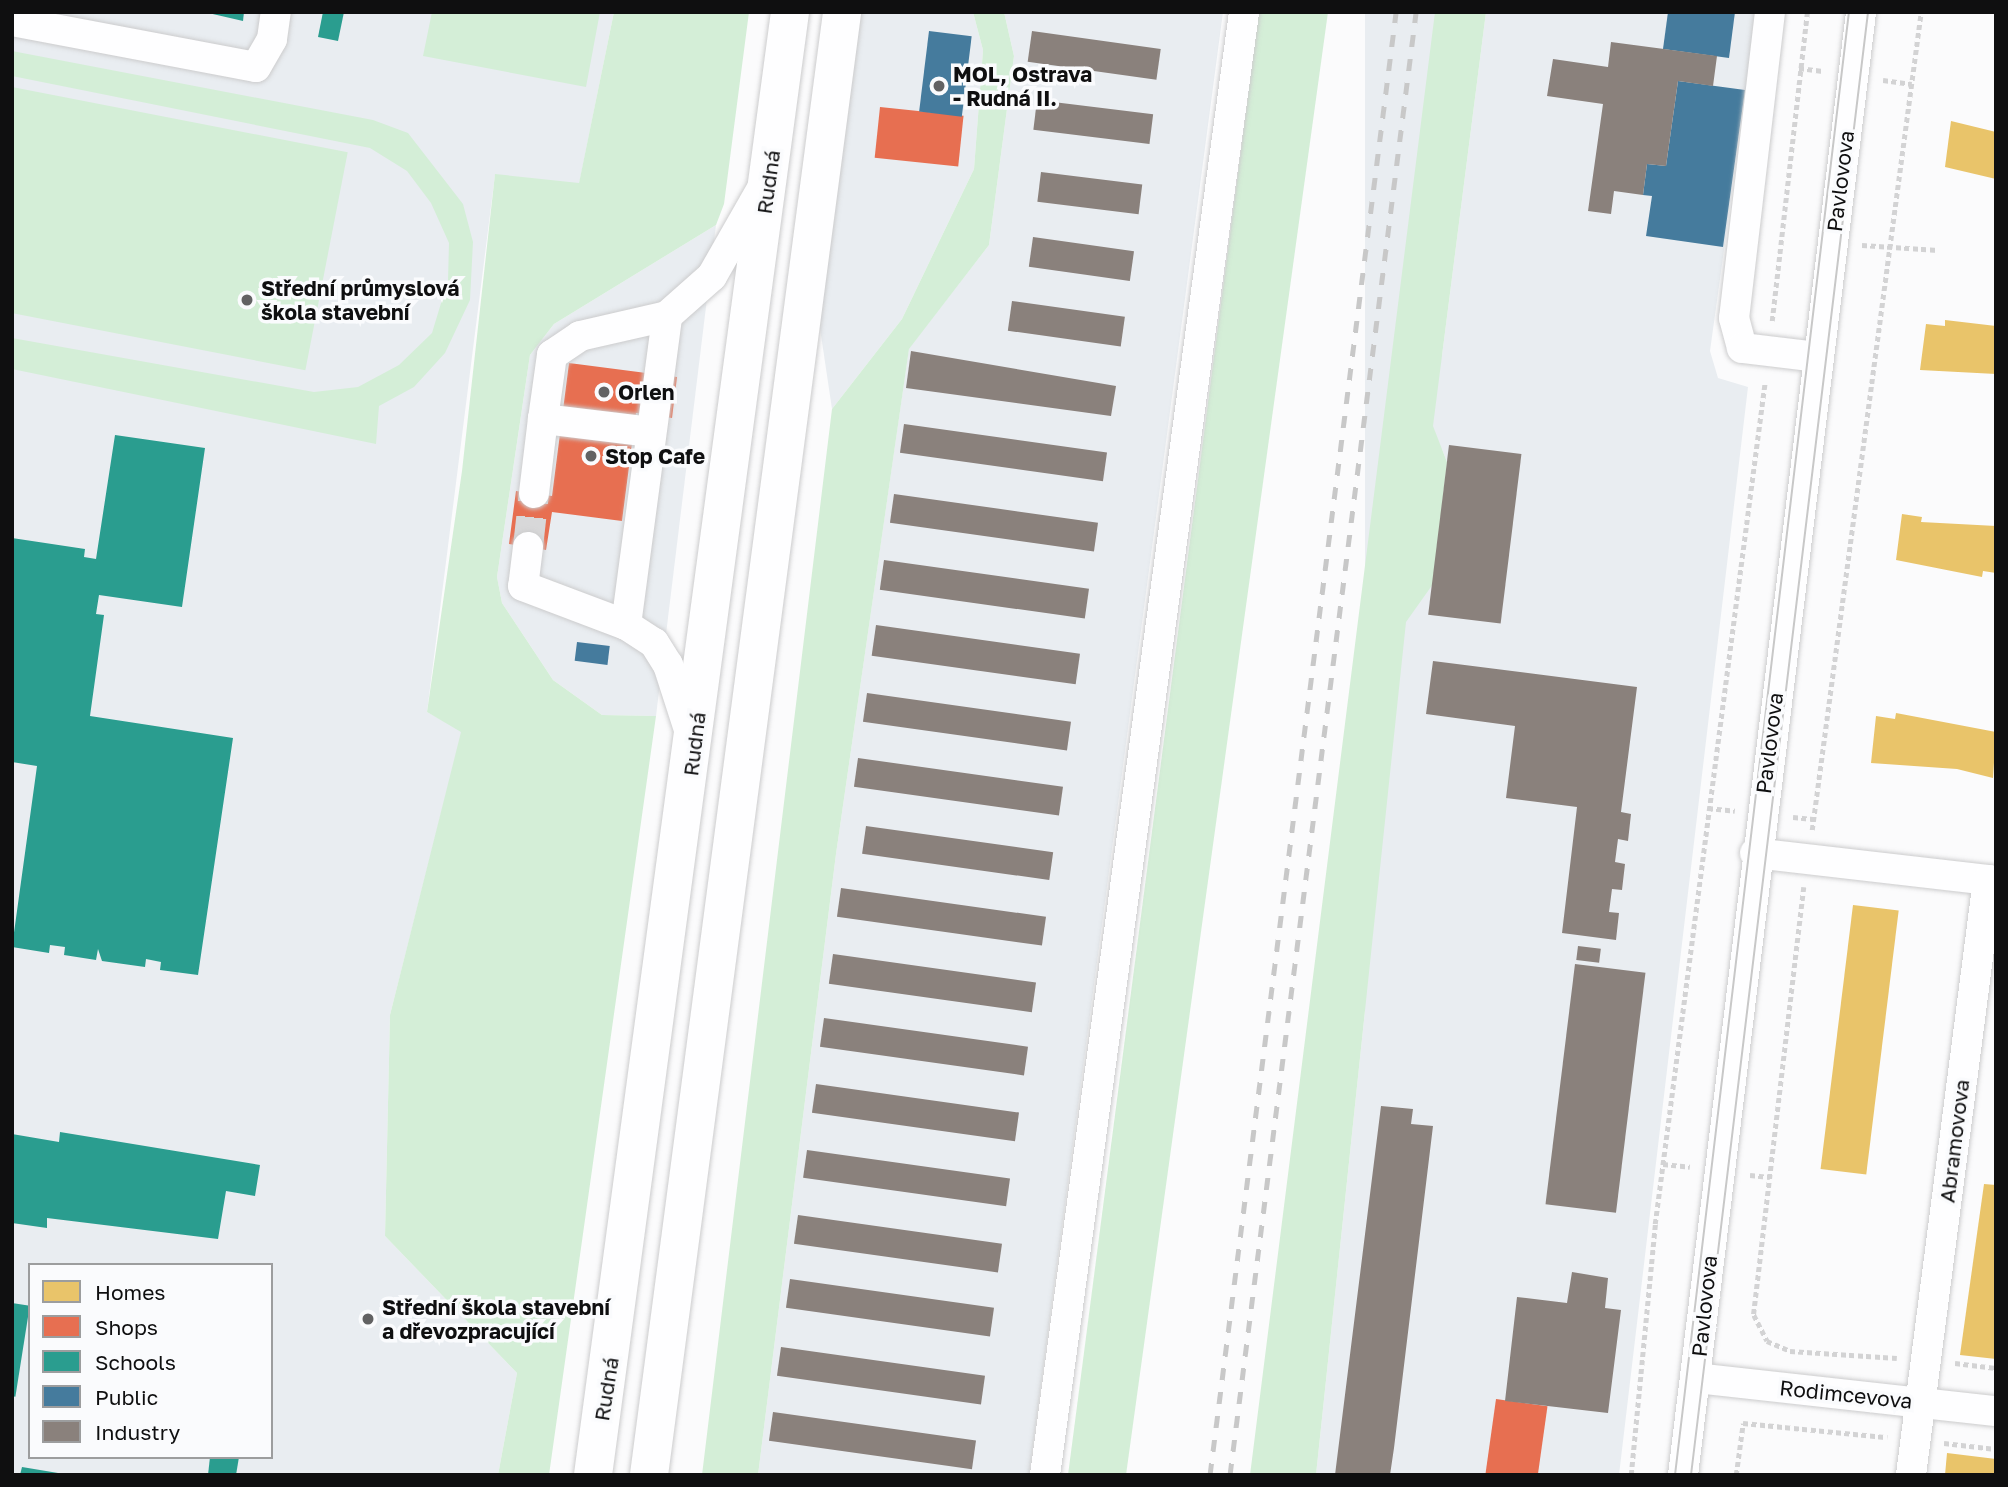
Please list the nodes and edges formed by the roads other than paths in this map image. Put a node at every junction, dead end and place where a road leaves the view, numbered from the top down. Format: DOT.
graph roads {
  1 [pos="276,12"];
  2 [pos="790,12"];
  3 [pos="842,12"];
  4 [pos="1244,12"];
  5 [pos="1770,12"];
  6 [pos="1861,12"];
  7 [pos="12,21"];
  8 [pos="768,178"];
  9 [pos="667,316"];
  10 [pos="1818,357"];
  11 [pos="543,419"];
  12 [pos="651,432"];
  13 [pos="534,493"];
  14 [pos="527,547"];
  15 [pos="626,625"];
  16 [pos="694,745"];
  17 [pos="1755,853"];
  18 [pos="1992,881"];
  19 [pos="1696,1378"];
  20 [pos="1920,1402"];
  21 [pos="1996,1411"];
  22 [pos="652,1468"];
  23 [pos="593,1475"];
  24 [pos="1045,1475"];
  25 [pos="1683,1475"];
  26 [pos="1911,1475"];
  1 -- 7 [label="street"];
  2 -- 8 [label="highway, Rudná"];
  3 -- 22 [label="highway"];
  4 -- 24 [label="street"];
  5 -- 10 [label="street"];
  6 -- 10 [label="street, Pavlovova"];
  8 -- 9 [label="street"];
  8 -- 16 [label="highway, Rudná"];
  9 -- 11 [label="street"];
  9 -- 12 [label="street"];
  10 -- 17 [label="street, Pavlovova"];
  11 -- 12 [label="street"];
  11 -- 13 [label="street"];
  12 -- 15 [label="street"];
  14 -- 15 [label="street"];
  15 -- 16 [label="street"];
  16 -- 23 [label="highway, Rudná"];
  17 -- 18 [label="street, Abramovova"];
  17 -- 19 [label="street, Pavlovova"];
  18 -- 20 [label="street, Abramovova"];
  19 -- 20 [label="street, Rodimcevova"];
  19 -- 25 [label="street, Pavlovova"];
  20 -- 21 [label="street, Rodimcevova"];
  20 -- 26 [label="street, Abramovova"];
}
